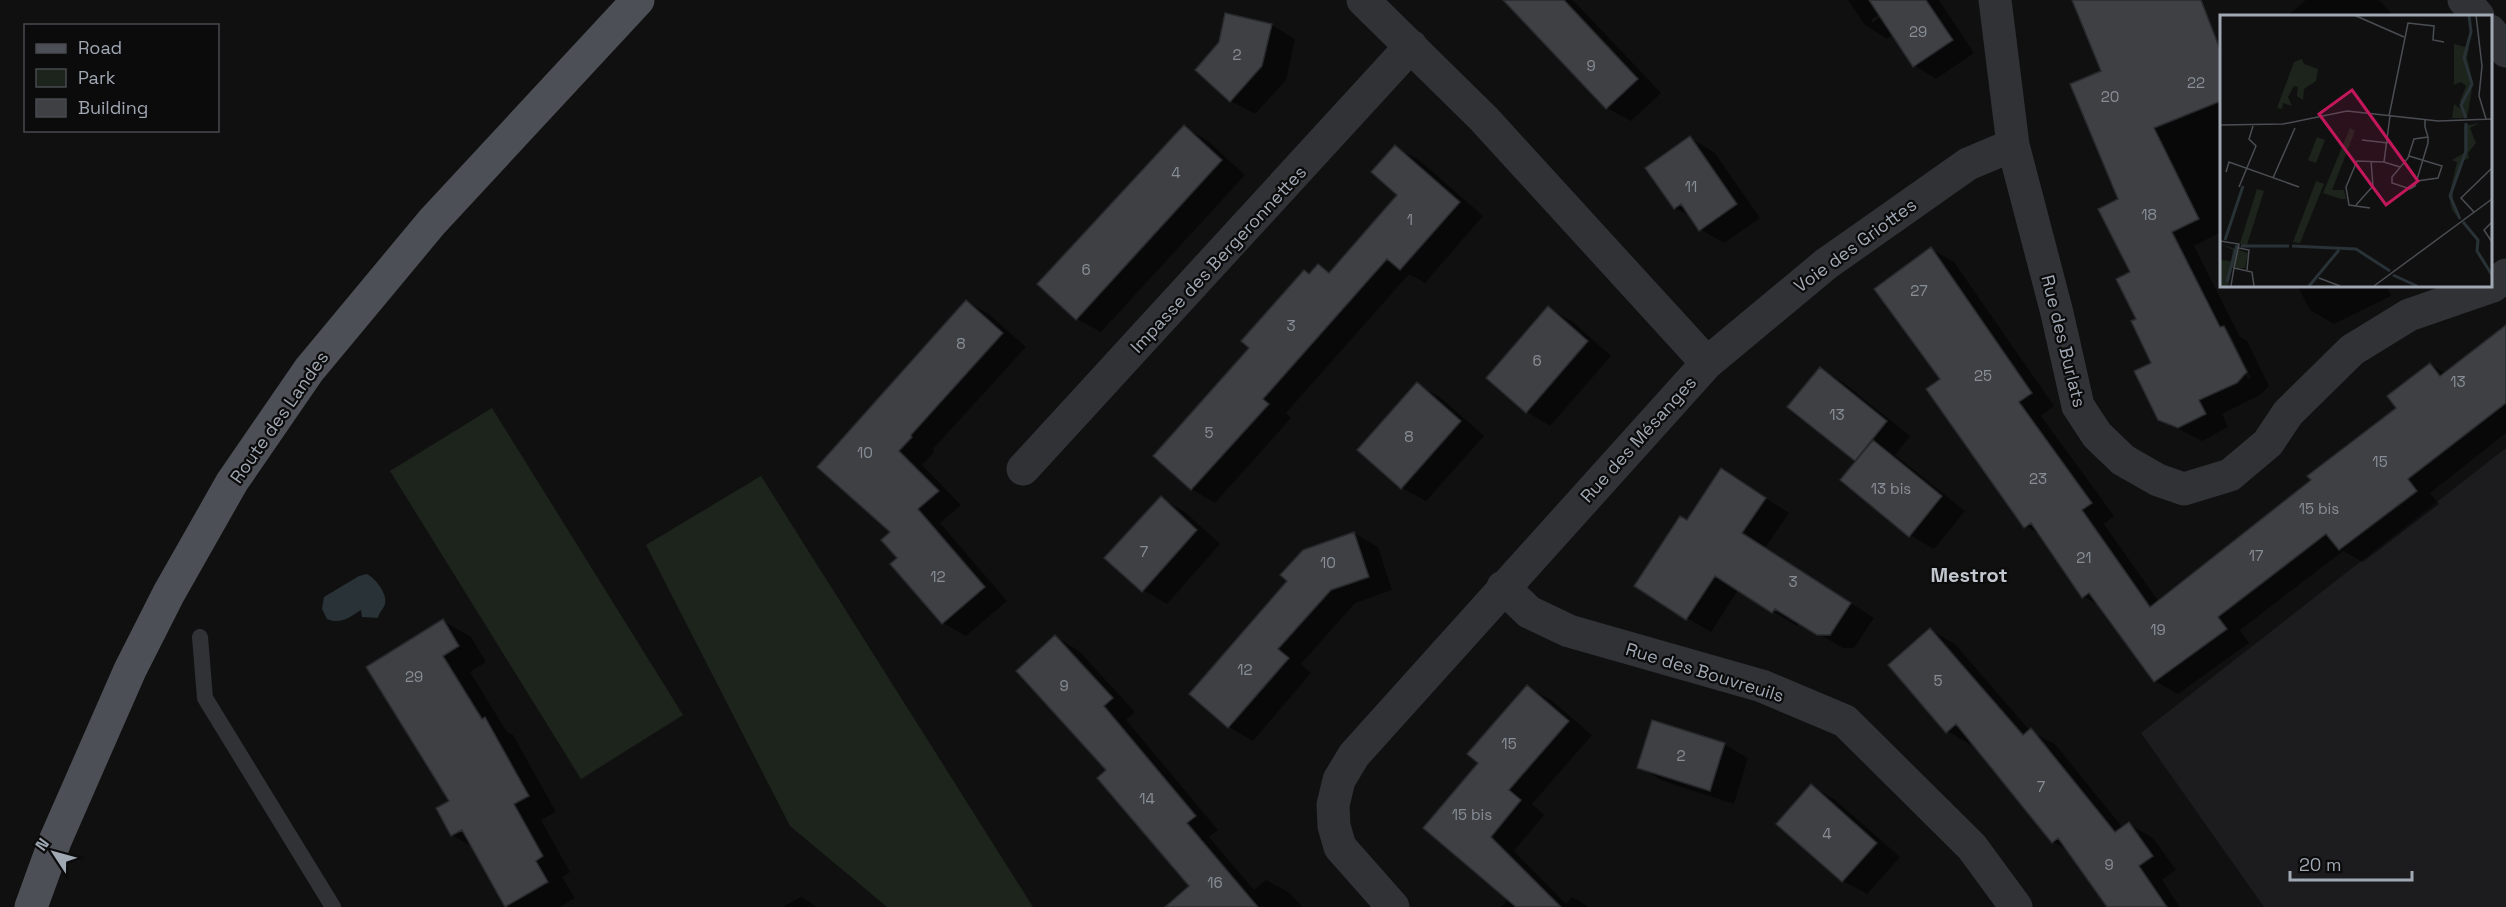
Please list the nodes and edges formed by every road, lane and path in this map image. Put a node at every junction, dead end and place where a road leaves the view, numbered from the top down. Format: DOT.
graph roads {
  1 [pos="638,0"];
  2 [pos="1363,0"];
  3 [pos="1995,0"];
  4 [pos="2464,0"];
  5 [pos="2477,15"];
  6 [pos="2506,15"];
  7 [pos="2491,28"];
  8 [pos="2491,30"];
  9 [pos="1411,46"];
  10 [pos="2506,51"];
  11 [pos="2013,145"];
  12 [pos="2506,275"];
  13 [pos="1707,363"];
  14 [pos="1023,470"];
  15 [pos="1503,587"];
  16 [pos="200,637"];
  17 [pos="31,907"];
  18 [pos="333,907"];
  19 [pos="1393,907"];
  20 [pos="2016,907"];
  1 -- 17 [label="main road, Route des Landes"];
  2 -- 9 [label="street, Rue des Mésanges"];
  3 -- 11 [label="street, Rue des Burlats"];
  4 -- 5 [label="street"];
  6 -- 7 [label="street"];
  8 -- 10 [label="street"];
  9 -- 13 [label="street, Rue des Mésanges"];
  9 -- 14 [label="street, Impasse des Bergeronnettes"];
  11 -- 12 [label="street, Rue des Burlats"];
  11 -- 13 [label="street, Voie des Griottes"];
  13 -- 15 [label="street, Rue des Mésanges"];
  15 -- 19 [label="street, Rue des Mésanges"];
  15 -- 20 [label="street, Rue des Bouvreuils"];
  16 -- 18 [label="lane"];
}
